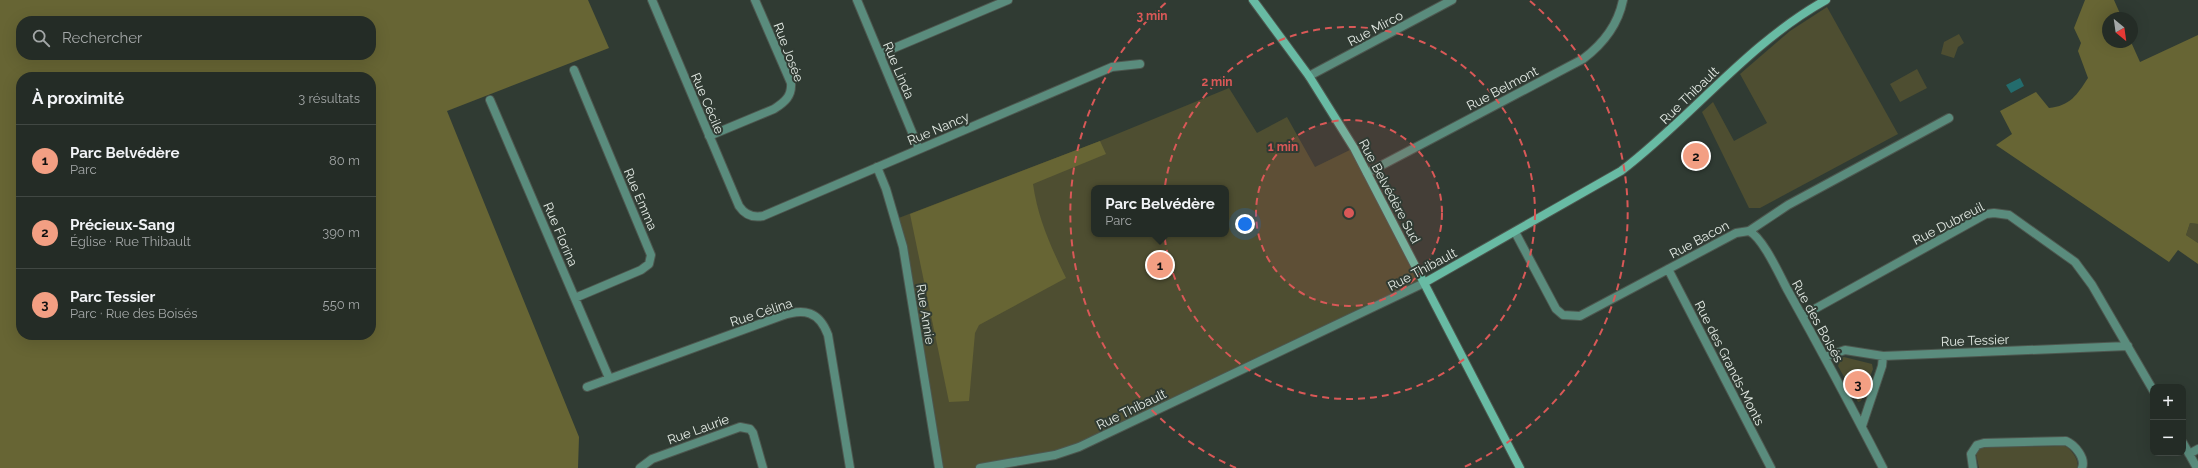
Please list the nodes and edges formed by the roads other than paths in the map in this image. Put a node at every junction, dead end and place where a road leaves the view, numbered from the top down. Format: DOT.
graph roads {
  1 [pos="652,0"];
  2 [pos="755,0"];
  3 [pos="857,0"];
  4 [pos="1008,0"];
  5 [pos="1253,0"];
  6 [pos="1452,0"];
  7 [pos="1623,0"];
  8 [pos="1826,0"];
  9 [pos="880,54"];
  10 [pos="1140,64"];
  11 [pos="574,70"];
  12 [pos="1309,76"];
  13 [pos="490,100"];
  14 [pos="1949,118"];
  15 [pos="709,136"];
  16 [pos="919,149"];
  17 [pos="877,167"];
  18 [pos="1367,173"];
  19 [pos="746,214"];
  20 [pos="1749,231"];
  21 [pos="1515,232"];
  22 [pos="1668,269"];
  23 [pos="1424,282"];
  24 [pos="575,298"];
  25 [pos="1802,316"];
  26 [pos="2128,346"];
  27 [pos="1883,356"];
  28 [pos="1825,357"];
  29 [pos="610,378"];
  30 [pos="2150,385"];
  31 [pos="587,387"];
  32 [pos="1862,426"];
  33 [pos="2186,448"];
  34 [pos="2198,449"];
  35 [pos="2189,454"];
  36 [pos="640,468"];
  37 [pos="763,468"];
  38 [pos="850,468"];
  39 [pos="939,468"];
  40 [pos="980,468"];
  41 [pos="1520,468"];
  42 [pos="1772,468"];
  43 [pos="1883,468"];
  44 [pos="1973,468"];
  45 [pos="2082,468"];
  46 [pos="2197,468"];
  1 -- 15 [label="street, Rue Cécile"];
  2 -- 15 [label="street, Rue Josée"];
  3 -- 9 [label="street, Rue Linda"];
  4 -- 9 [label="street"];
  5 -- 12 [label="street, Rue Belvédère Sud"];
  6 -- 12 [label="street, Rue Mirco"];
  7 -- 18 [label="street, Rue Belmont"];
  8 -- 21 [label="street, Rue Thibault"];
  9 -- 16 [label="street, Rue Linda"];
  10 -- 16 [label="street, Rue Nancy"];
  11 -- 24 [label="street, Rue Emma"];
  12 -- 18 [label="street, Rue Belvédère Sud"];
  13 -- 24 [label="street, Rue Florina"];
  14 -- 20 [label="street, Rue Bacon"];
  15 -- 19 [label="street, Rue Cécile"];
  16 -- 17 [label="street, Rue Nancy"];
  17 -- 19 [label="street, Rue Nancy"];
  17 -- 39 [label="street, Rue Annie"];
  18 -- 23 [label="street, Rue Belvédère Sud"];
  20 -- 22 [label="street, Rue Bacon"];
  20 -- 25 [label="street, Rue des Boisés"];
  21 -- 22 [label="street, Rue Bacon"];
  21 -- 23 [label="street, Rue Thibault"];
  22 -- 42 [label="street, Rue des Grands-Monts"];
  23 -- 40 [label="street, Rue Thibault"];
  23 -- 41 [label="street, Rue Belvédère Sud"];
  24 -- 29 [label="street, Rue Florina"];
  25 -- 26 [label="street, Rue Dubreuil"];
  25 -- 28 [label="street, Rue des Boisés"];
  26 -- 27 [label="street, Rue Tessier"];
  26 -- 30 [label="street, Rue Dubreuil"];
  27 -- 28 [label="street, Rue Tessier"];
  27 -- 32 [label="street"];
  28 -- 32 [label="street, Rue des Boisés"];
  29 -- 31 [label="street, Rue Célina"];
  29 -- 38 [label="street, Rue Célina"];
  32 -- 43 [label="street, Rue des Boisés"];
  33 -- 35 [label="street"];
  34 -- 35 [label="street"];
  35 -- 46 [label="street"];
  36 -- 37 [label="street, Rue Laurie"];
  44 -- 45 [label="street"];
}
